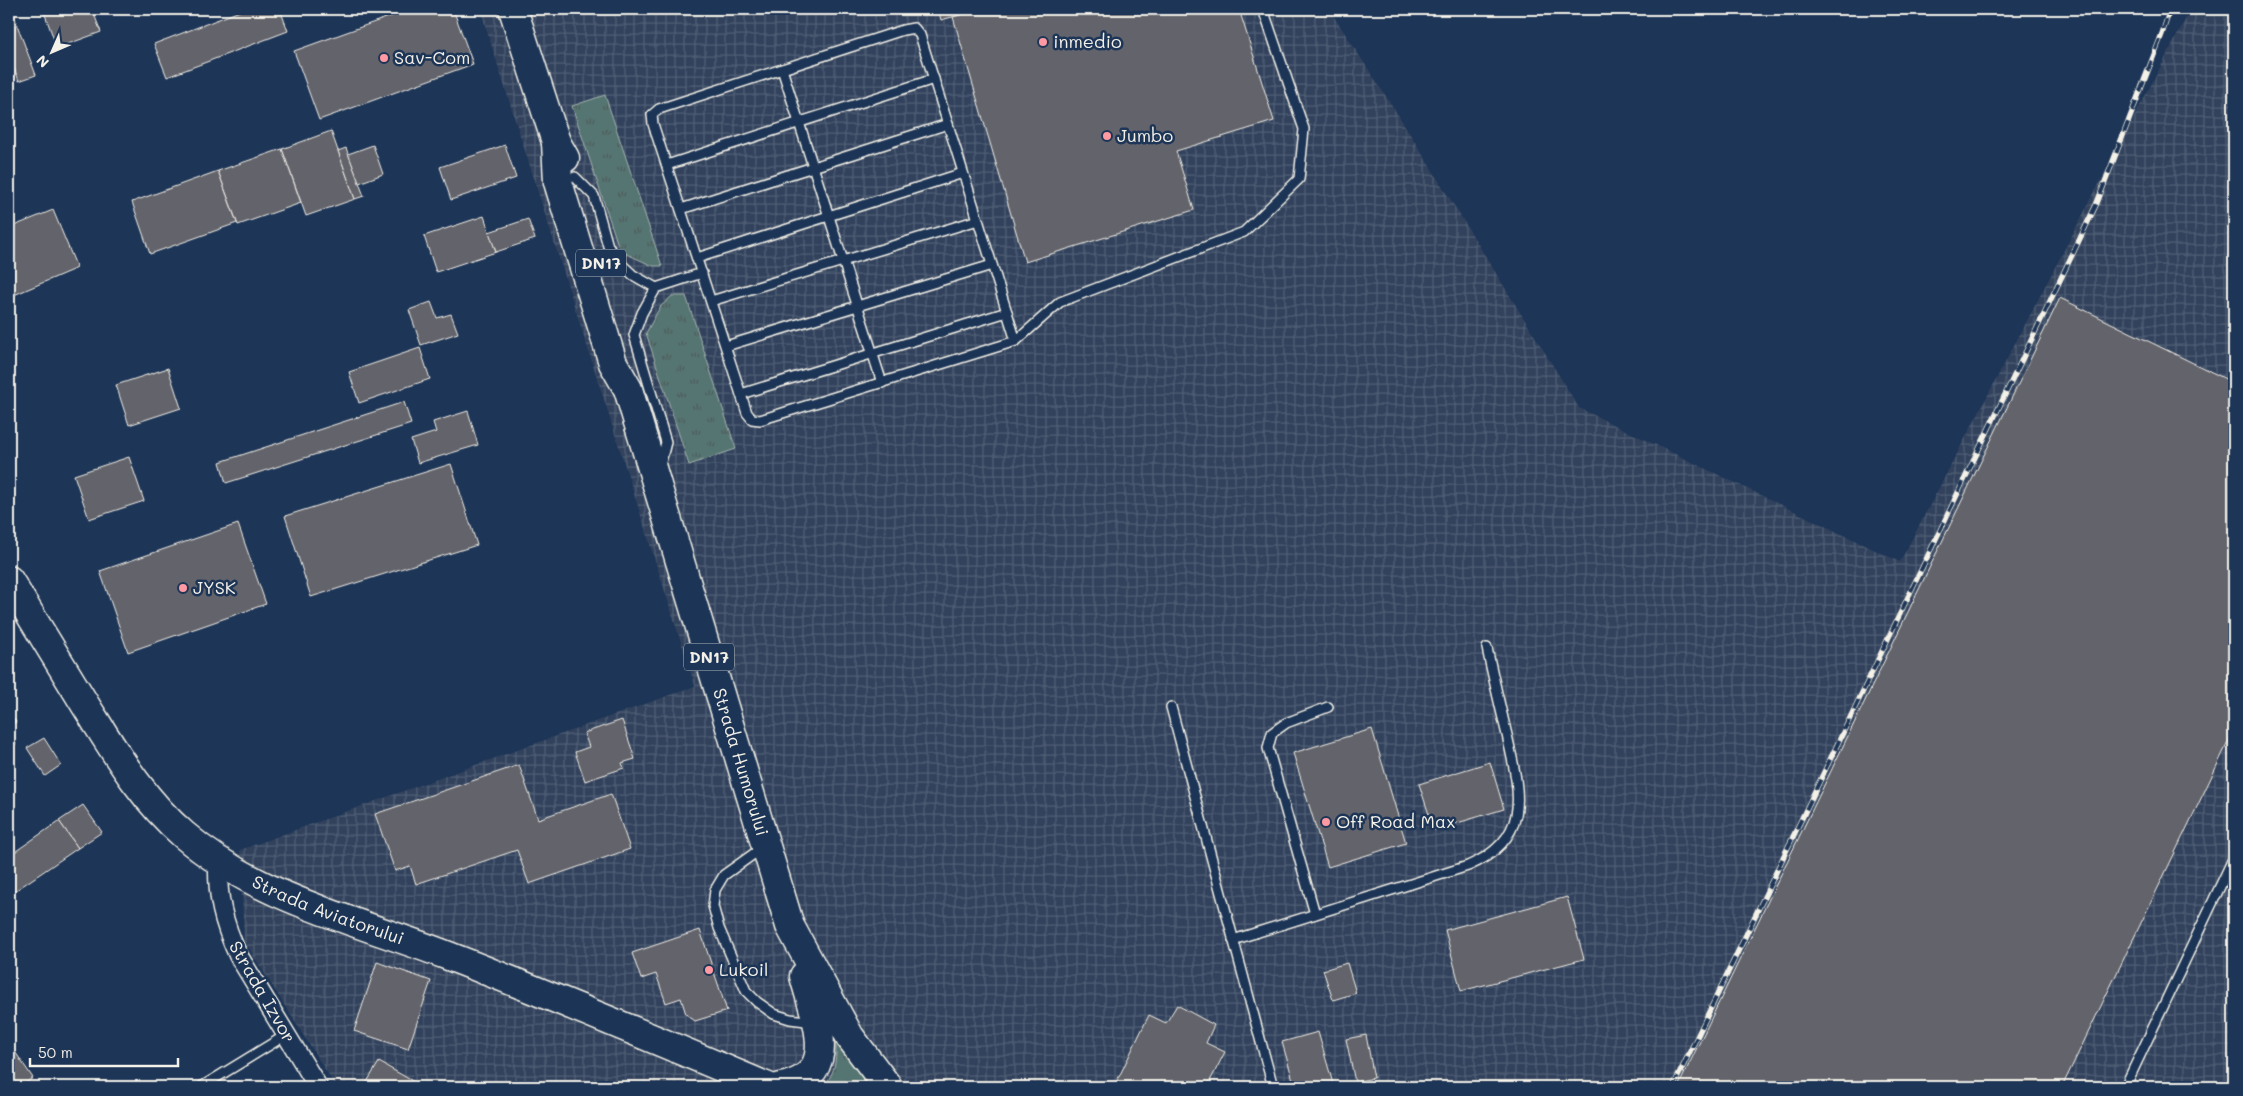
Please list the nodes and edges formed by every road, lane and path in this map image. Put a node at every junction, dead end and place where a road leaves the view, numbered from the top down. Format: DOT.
graph roads {
  1 [pos="513,9"];
  2 [pos="1263,9"];
  3 [pos="782,68"];
  4 [pos="934,79"];
  5 [pos="799,122"];
  6 [pos="948,124"];
  7 [pos="556,142"];
  8 [pos="666,165"];
  9 [pos="814,167"];
  10 [pos="963,173"];
  11 [pos="575,177"];
  12 [pos="681,209"];
  13 [pos="829,216"];
  14 [pos="978,220"];
  15 [pos="697,258"];
  16 [pos="843,260"];
  17 [pos="992,266"];
  18 [pos="702,273"];
  19 [pos="656,288"];
  20 [pos="711,301"];
  21 [pos="857,306"];
  22 [pos="1007,312"];
  23 [pos="1016,341"];
  24 [pos="726,346"];
  25 [pos="872,354"];
  26 [pos="882,383"];
  27 [pos="628,389"];
  28 [pos="741,394"];
  29 [pos="656,484"];
  30 [pos="9,580"];
  31 [pos="1487,648"];
  32 [pos="1328,706"];
  33 [pos="1171,708"];
  34 [pos="766,844"];
  35 [pos="2234,857"];
  36 [pos="218,861"];
  37 [pos="1315,914"];
  38 [pos="790,926"];
  39 [pos="1233,940"];
  40 [pos="817,1022"];
  41 [pos="286,1035"];
  42 [pos="201,1087"];
  43 [pos="318,1087"];
  44 [pos="768,1087"];
  45 [pos="781,1087"];
  46 [pos="888,1087"];
  47 [pos="1273,1087"];
  48 [pos="2125,1087"];
  1 -- 7 [label="main road, Strada Humorului / DN17"];
  2 -- 23 [label="lane"];
  3 -- 4 [label="lane"];
  3 -- 5 [label="lane"];
  3 -- 8 [label="lane"];
  4 -- 5 [label="lane"];
  4 -- 6 [label="lane"];
  5 -- 8 [label="lane"];
  5 -- 9 [label="lane"];
  6 -- 9 [label="lane"];
  6 -- 10 [label="lane"];
  7 -- 11 [label="main road, Strada Humorului / DN17"];
  7 -- 27 [label="main road, Strada Humorului / DN17"];
  8 -- 12 [label="lane"];
  9 -- 12 [label="lane"];
  9 -- 13 [label="lane"];
  10 -- 13 [label="lane"];
  10 -- 14 [label="lane"];
  11 -- 19 [label="lane"];
  11 -- 27 [label="main road, Strada Humorului / DN17"];
  12 -- 15 [label="lane"];
  13 -- 15 [label="lane"];
  13 -- 16 [label="lane"];
  14 -- 16 [label="lane"];
  14 -- 17 [label="lane"];
  15 -- 18 [label="lane"];
  16 -- 20 [label="lane"];
  16 -- 21 [label="lane"];
  17 -- 21 [label="lane"];
  17 -- 22 [label="lane"];
  18 -- 19 [label="lane"];
  18 -- 20 [label="lane"];
  19 -- 29 [label="lane"];
  20 -- 24 [label="lane"];
  21 -- 24 [label="lane"];
  21 -- 25 [label="lane"];
  22 -- 23 [label="lane"];
  22 -- 25 [label="lane"];
  23 -- 26 [label="lane"];
  24 -- 28 [label="lane"];
  25 -- 26 [label="lane"];
  25 -- 28 [label="lane"];
  26 -- 28 [label="lane"];
  27 -- 29 [label="main road, Strada Humorului / DN17"];
  29 -- 34 [label="main road, Strada Humorului / DN17"];
  30 -- 36 [label="main road, Strada Aviatorului"];
  31 -- 37 [label="lane"];
  32 -- 37 [label="lane"];
  33 -- 39 [label="lane"];
  34 -- 38 [label="main road, Strada Humorului / DN17"];
  34 -- 40 [label="lane"];
  35 -- 48 [label="lane"];
  36 -- 41 [label="street, Strada Izvor"];
  36 -- 44 [label="main road, Strada Aviatorului"];
  37 -- 39 [label="lane"];
  38 -- 40 [label="main road"];
  38 -- 46 [label="main road, Strada Humorului / DN17"];
  39 -- 47 [label="lane"];
  40 -- 45 [label="main road"];
  41 -- 42 [label="lane"];
  41 -- 43 [label="street, Strada Izvor"];
}
